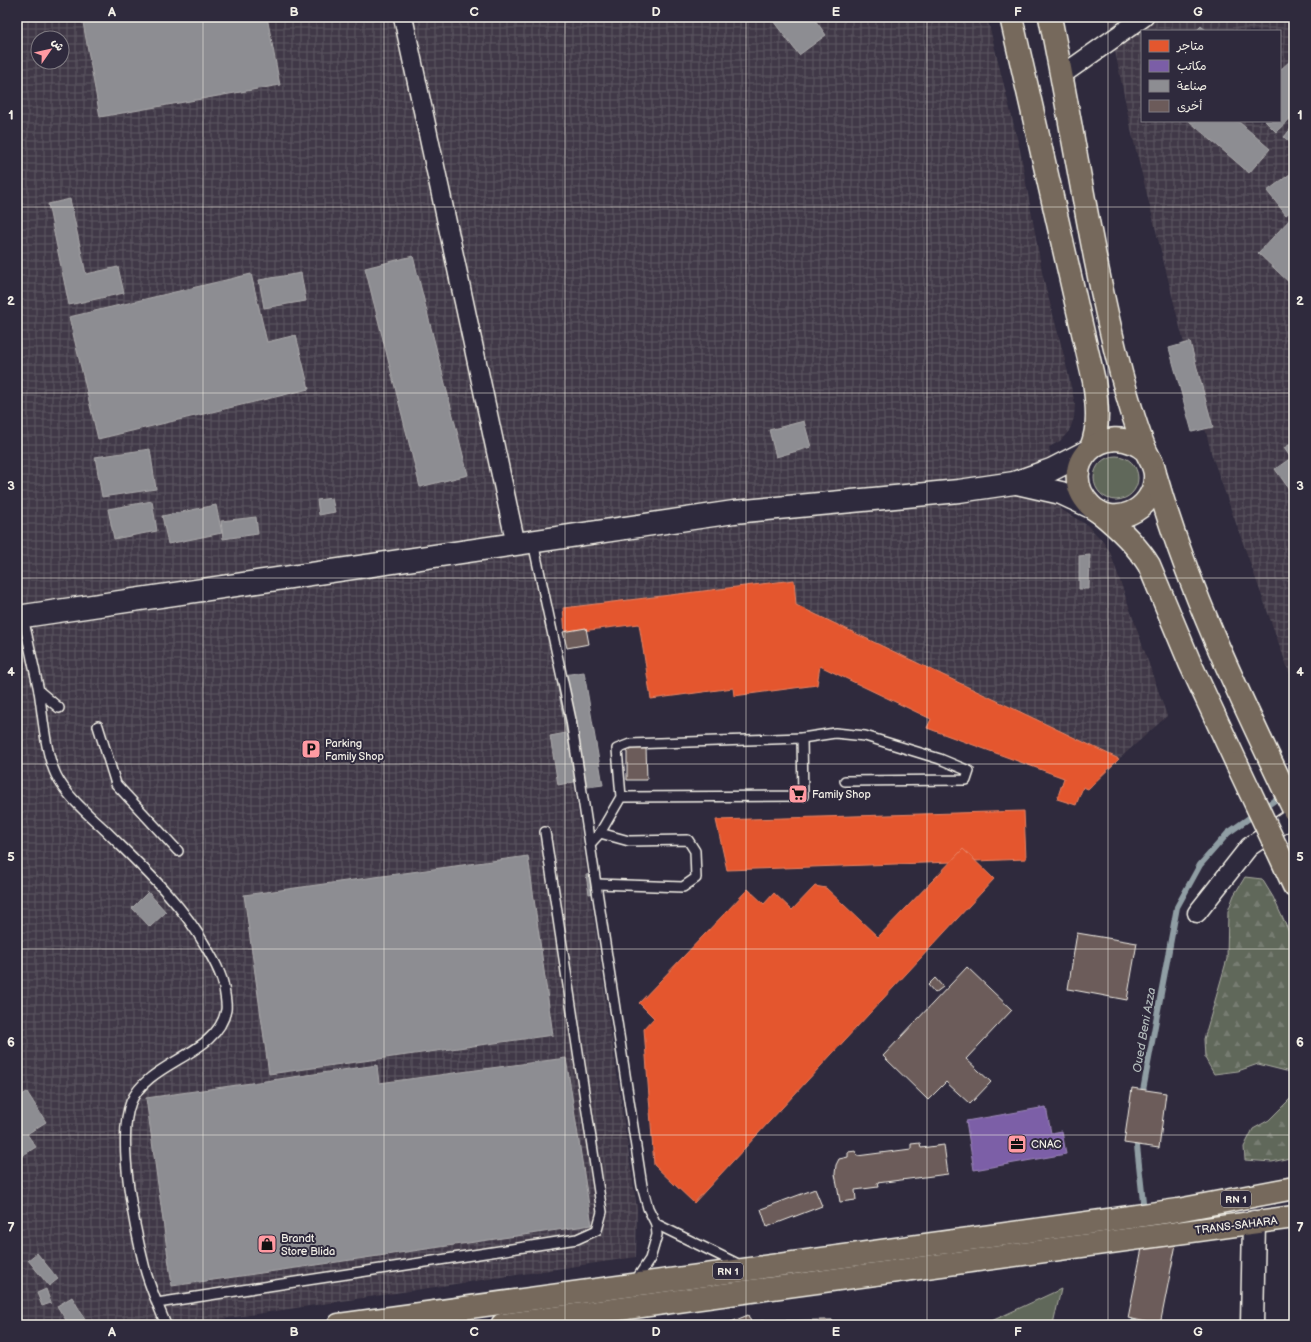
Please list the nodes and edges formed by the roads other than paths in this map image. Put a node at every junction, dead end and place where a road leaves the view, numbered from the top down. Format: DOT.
graph roads {
  1 [pos="403,17"];
  2 [pos="1011,17"];
  3 [pos="1050,17"];
  4 [pos="1144,17"];
  5 [pos="1062,75"];
  6 [pos="1089,450"];
  7 [pos="1146,451"];
  8 [pos="1156,477"];
  9 [pos="1014,483"];
  10 [pos="1095,509"];
  11 [pos="525,543"];
  12 [pos="20,617"];
  13 [pos="39,690"];
  14 [pos="59,708"];
  15 [pos="98,726"];
  16 [pos="802,738"];
  17 [pos="844,781"];
  18 [pos="620,797"];
  19 [pos="1294,810"];
  20 [pos="1294,816"];
  21 [pos="545,832"];
  22 [pos="600,833"];
  23 [pos="590,844"];
  24 [pos="178,851"];
  25 [pos="597,884"];
  26 [pos="1294,886"];
  27 [pos="1197,913"];
  28 [pos="1294,1188"];
  29 [pos="1289,1219"];
  30 [pos="1254,1222"];
  31 [pos="656,1224"];
  32 [pos="747,1268"];
  33 [pos="633,1284"];
  34 [pos="157,1303"];
  35 [pos="166,1325"];
  36 [pos="339,1325"];
  37 [pos="502,1325"];
  38 [pos="1252,1325"];
  1 -- 11 [label="street"];
  2 -- 6 [label="highway"];
  3 -- 5 [label="highway"];
  4 -- 5 [label="street"];
  5 -- 7 [label="highway"];
  6 -- 7 [label="highway"];
  6 -- 9 [label="street"];
  6 -- 10 [label="highway"];
  7 -- 8 [label="highway"];
  8 -- 10 [label="highway"];
  8 -- 19 [label="highway"];
  9 -- 10 [label="street"];
  9 -- 11 [label="street"];
  10 -- 26 [label="highway, bridge"];
  11 -- 12 [label="street"];
  11 -- 23 [label="lane"];
  12 -- 13 [label="lane"];
  13 -- 14 [label="lane"];
  13 -- 34 [label="lane"];
  15 -- 24 [label="lane"];
  16 -- 17 [label="lane"];
  16 -- 18 [label="lane"];
  16 -- 18 [label="lane"];
  18 -- 22 [label="lane"];
  20 -- 27 [label="street"];
  21 -- 34 [label="lane"];
  22 -- 23 [label="lane"];
  22 -- 25 [label="lane"];
  23 -- 25 [label="lane"];
  25 -- 31 [label="lane"];
  28 -- 32 [label="highway, RN 1"];
  29 -- 30 [label="highway, TRANS-SAHARA / RN 1"];
  30 -- 37 [label="highway, TRANS-SAHARA / RN 1"];
  30 -- 38 [label="street"];
  31 -- 32 [label="lane"];
  31 -- 33 [label="lane"];
  32 -- 33 [label="highway, RN 1"];
  33 -- 36 [label="highway, RN 1"];
  34 -- 35 [label="lane"];
}
